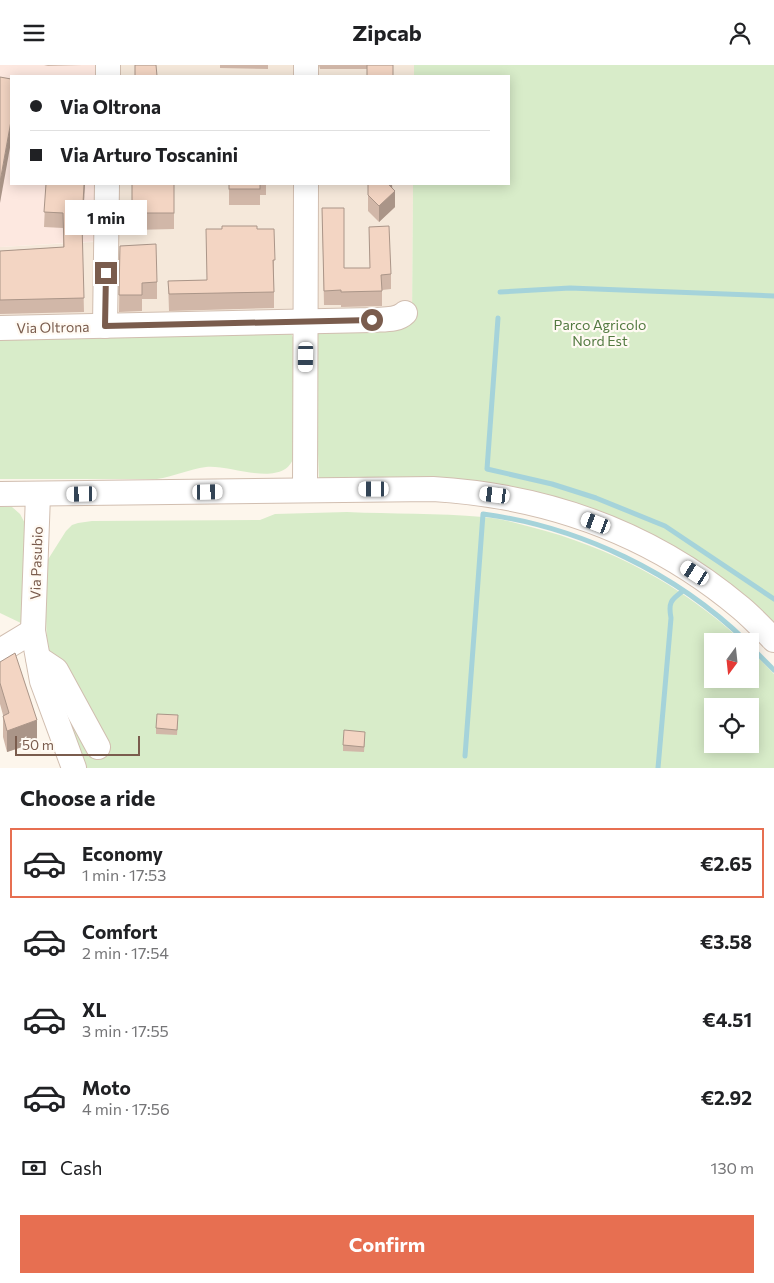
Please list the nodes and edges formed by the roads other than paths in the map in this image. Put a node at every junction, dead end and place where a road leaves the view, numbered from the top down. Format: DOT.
graph roads {
  1 [pos="107,185"];
  2 [pos="306,185"];
  3 [pos="405,313"];
  4 [pos="306,321"];
  5 [pos="105,326"];
  6 [pos="0,328"];
  7 [pos="0,487"];
  8 [pos="305,490"];
  9 [pos="0,494"];
  10 [pos="38,495"];
  11 [pos="33,631"];
  12 [pos="774,639"];
  13 [pos="0,651"];
  14 [pos="38,658"];
  15 [pos="98,747"];
  16 [pos="74,768"];
  1 -- 5 [label="street"];
  2 -- 4 [label="street"];
  3 -- 4 [label="street, Via Oltrona"];
  4 -- 5 [label="street, Via Oltrona"];
  4 -- 8 [label="street"];
  5 -- 6 [label="street, Via Oltrona"];
  7 -- 10 [label="street"];
  8 -- 10 [label="street"];
  8 -- 12 [label="street"];
  9 -- 10 [label="street"];
  10 -- 11 [label="street, Via Pasubio"];
  11 -- 13 [label="street"];
  11 -- 14 [label="street, Via Pasubio"];
  14 -- 15 [label="street"];
  14 -- 16 [label="street, Via Pasubio"];
}
